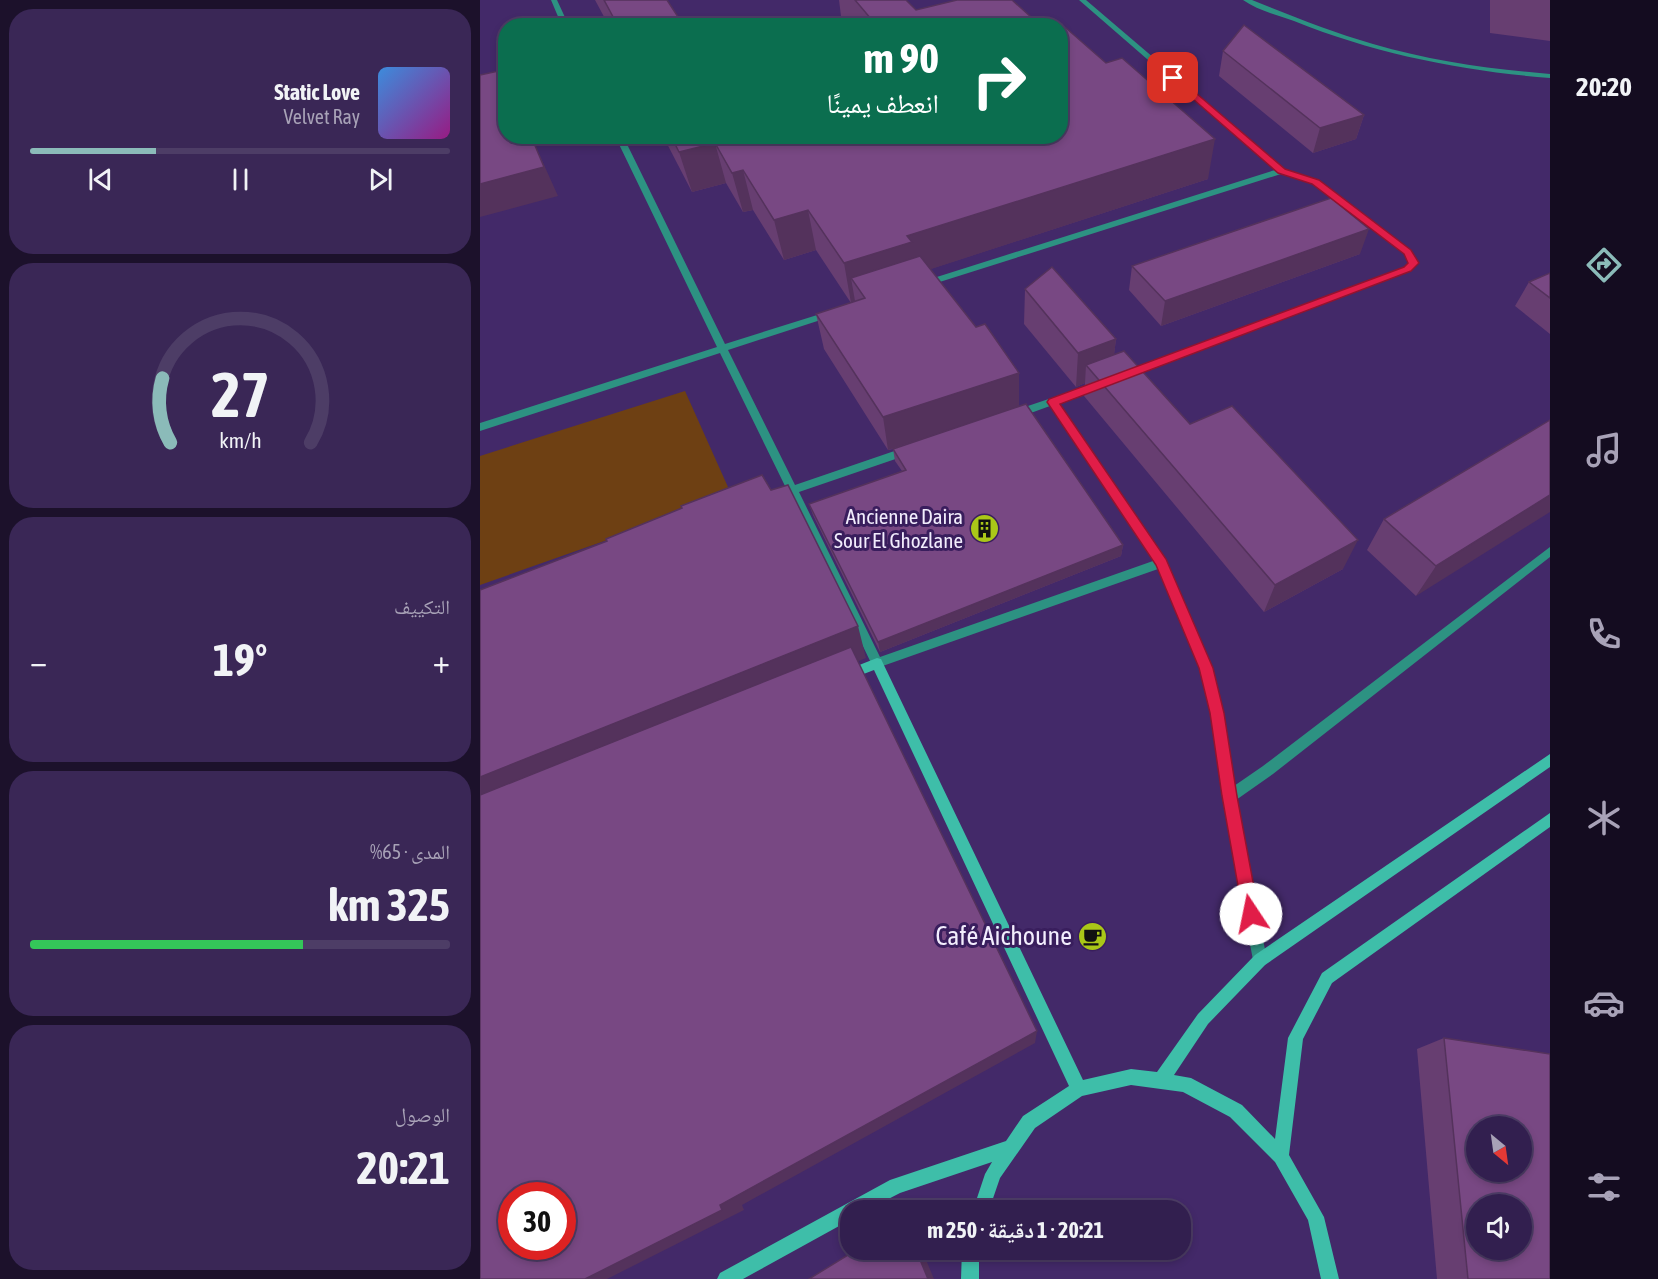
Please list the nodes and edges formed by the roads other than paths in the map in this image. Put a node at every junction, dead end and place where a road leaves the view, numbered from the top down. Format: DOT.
graph roads {
  1 [pos="554,0"];
  2 [pos="1082,0"];
  3 [pos="1246,0"];
  4 [pos="562,18"];
  5 [pos="1550,76"];
  6 [pos="623,144"];
  7 [pos="1281,171"];
  8 [pos="915,287"];
  9 [pos="847,309"];
  10 [pos="721,349"];
  11 [pos="1119,377"];
  12 [pos="1108,381"];
  13 [pos="1053,402"];
  14 [pos="1008,417"];
  15 [pos="480,427"];
  16 [pos="917,448"];
  17 [pos="793,489"];
  18 [pos="759,501"];
  19 [pos="1550,551"];
  20 [pos="1161,562"];
  21 [pos="877,663"];
  22 [pos="833,681"];
  23 [pos="1550,760"];
  24 [pos="1229,796"];
  25 [pos="1550,819"];
  26 [pos="1260,960"];
  27 [pos="1160,1081"];
  28 [pos="1079,1089"];
  29 [pos="1012,1147"];
  30 [pos="1281,1156"];
  31 [pos="871,1200"];
  32 [pos="984,1200"];
  33 [pos="840,1217"];
  34 [pos="971,1260"];
  35 [pos="726,1279"];
  36 [pos="970,1279"];
  37 [pos="1330,1279"];
  1 -- 4 [label="street"];
  2 -- 7 [label="street"];
  3 -- 5 [label="street"];
  6 -- 10 [label="street"];
  7 -- 8 [label="street"];
  7 -- 11 [label="street"];
  9 -- 10 [label="street"];
  10 -- 15 [label="street"];
  10 -- 17 [label="street"];
  12 -- 13 [label="street"];
  13 -- 14 [label="street"];
  13 -- 20 [label="street"];
  16 -- 17 [label="street"];
  17 -- 18 [label="street"];
  17 -- 21 [label="street"];
  19 -- 24 [label="street"];
  20 -- 21 [label="street"];
  20 -- 24 [label="street"];
  21 -- 22 [label="main road"];
  21 -- 28 [label="main road"];
  23 -- 26 [label="main road"];
  24 -- 26 [label="street"];
  25 -- 30 [label="main road"];
  26 -- 27 [label="main road"];
  27 -- 28 [label="main road"];
  27 -- 30 [label="main road"];
  28 -- 29 [label="main road"];
  29 -- 31 [label="main road"];
  29 -- 32 [label="main road"];
  30 -- 37 [label="main road"];
  33 -- 35 [label="main road"];
  34 -- 36 [label="main road"];
}
